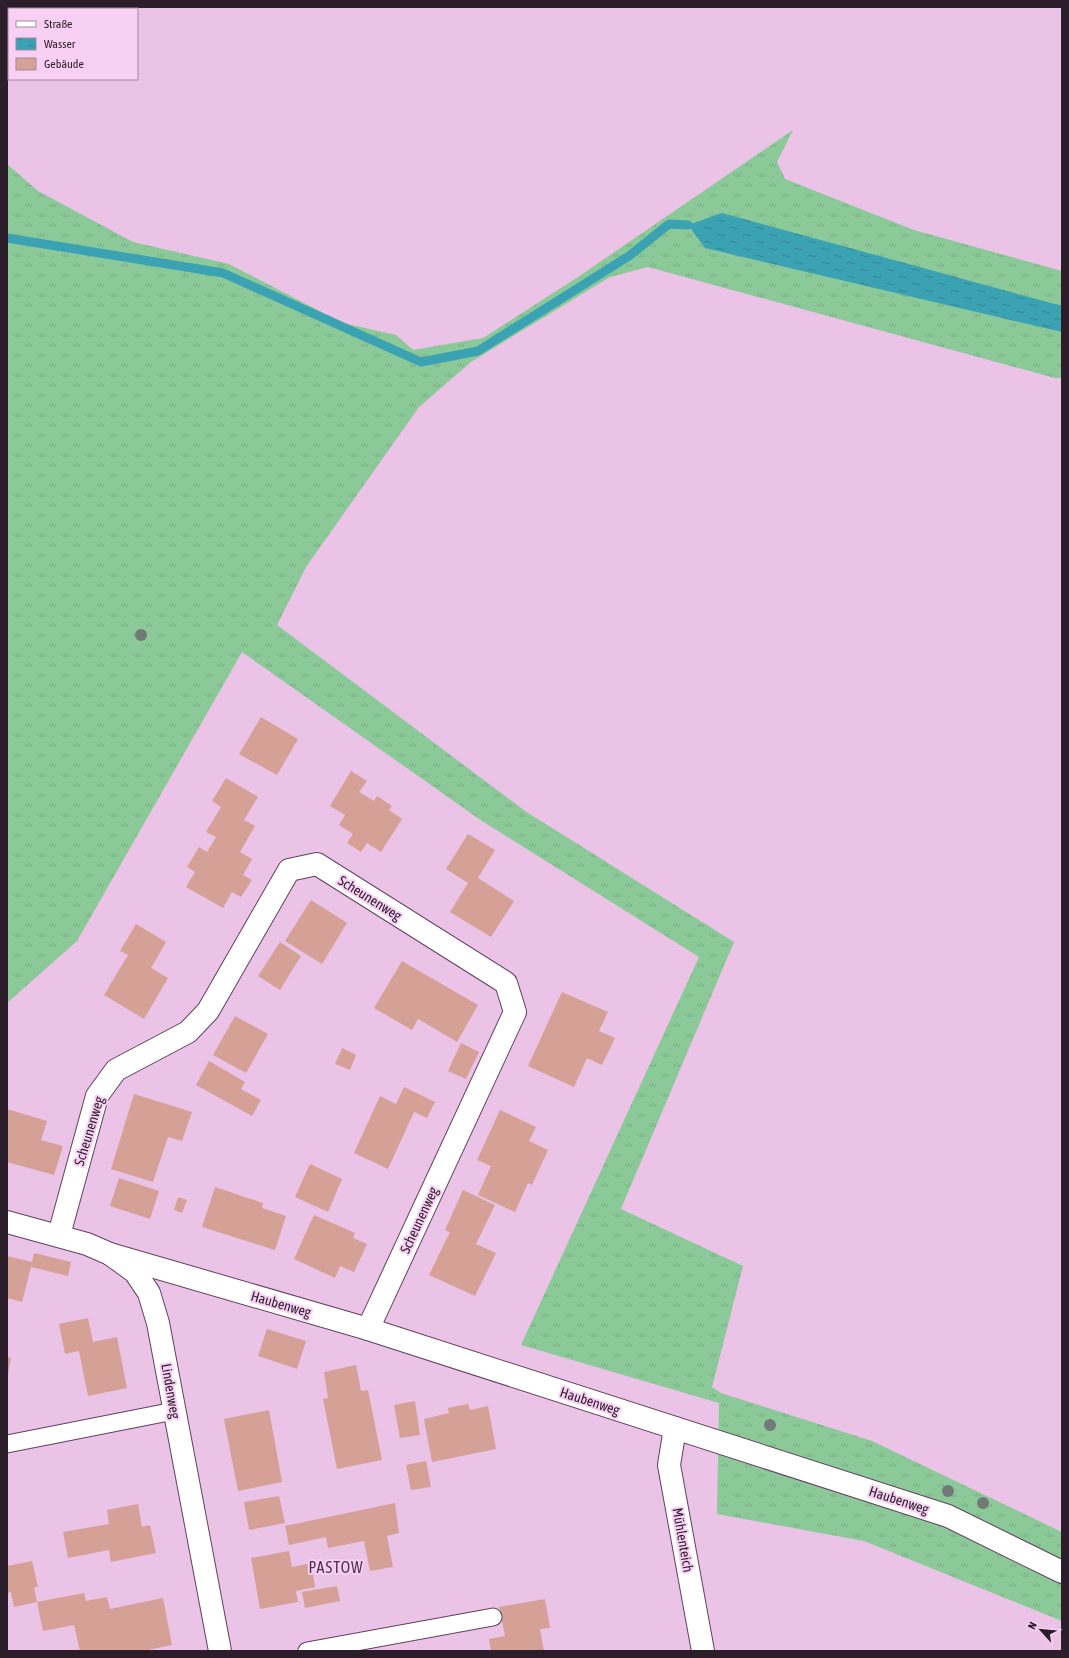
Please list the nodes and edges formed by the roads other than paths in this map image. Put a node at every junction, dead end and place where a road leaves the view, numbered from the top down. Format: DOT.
graph roads {
  1 [pos="7,1222"];
  2 [pos="59,1235"];
  3 [pos="110,1254"];
  4 [pos="368,1329"];
  5 [pos="174,1411"];
  6 [pos="675,1428"];
  7 [pos="7,1444"];
  8 [pos="1062,1572"];
  9 [pos="493,1617"];
  10 [pos="220,1651"];
  11 [pos="307,1651"];
  12 [pos="703,1651"];
  1 -- 2 [label="street, Lindenweg"];
  2 -- 3 [label="street, Lindenweg"];
  2 -- 4 [label="street, Scheunenweg"];
  3 -- 4 [label="street, Haubenweg"];
  3 -- 5 [label="street, Lindenweg"];
  4 -- 6 [label="street, Haubenweg"];
  5 -- 7 [label="lane"];
  5 -- 10 [label="street, Lindenweg"];
  6 -- 8 [label="street, Haubenweg"];
  6 -- 12 [label="street, Mühlenteich"];
  9 -- 11 [label="lane"];
}
